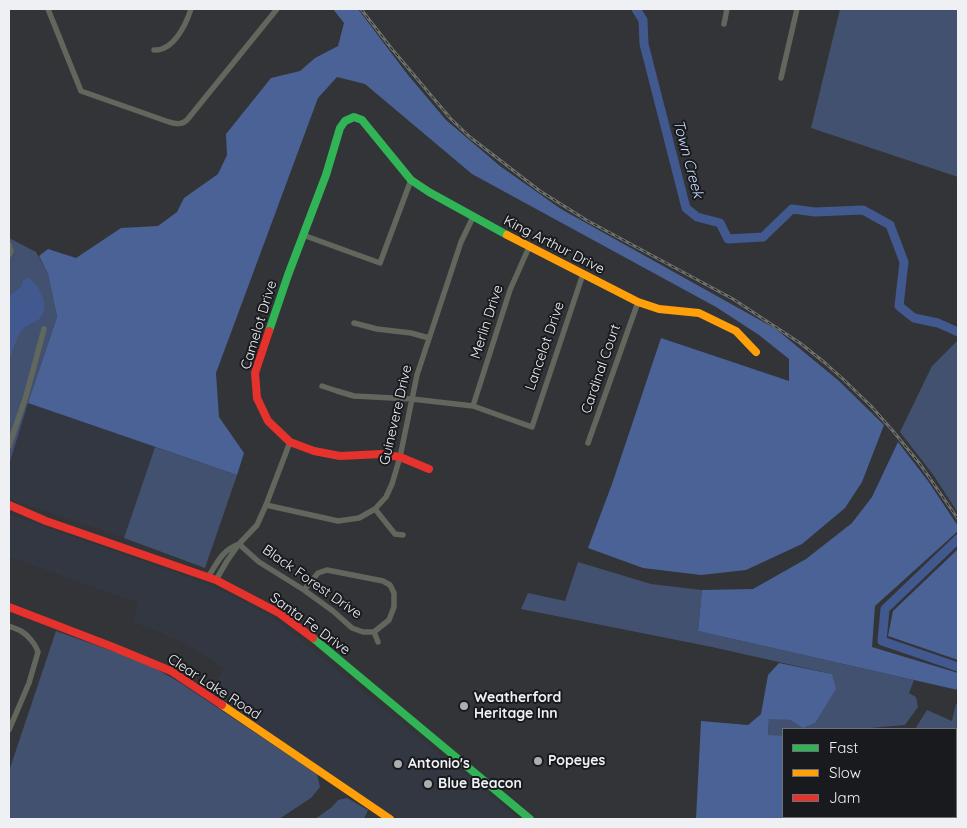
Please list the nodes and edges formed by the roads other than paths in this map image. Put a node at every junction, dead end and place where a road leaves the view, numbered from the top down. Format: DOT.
graph roads {
  1 [pos="48,9"];
  2 [pos="191,9"];
  3 [pos="277,9"];
  4 [pos="727,9"];
  5 [pos="797,9"];
  6 [pos="724,24"];
  7 [pos="154,50"];
  8 [pos="782,78"];
  9 [pos="362,120"];
  10 [pos="411,180"];
  11 [pos="473,217"];
  12 [pos="303,235"];
  13 [pos="9,246"];
  14 [pos="529,247"];
  15 [pos="9,255"];
  16 [pos="583,274"];
  17 [pos="638,302"];
  18 [pos="354,323"];
  19 [pos="44,329"];
  20 [pos="429,338"];
  21 [pos="756,352"];
  22 [pos="322,386"];
  23 [pos="412,399"];
  24 [pos="473,406"];
  25 [pos="290,442"];
  26 [pos="588,443"];
  27 [pos="9,446"];
  28 [pos="400,457"];
  29 [pos="429,469"];
  30 [pos="9,505"];
  31 [pos="266,505"];
  32 [pos="375,509"];
  33 [pos="403,536"];
  34 [pos="240,544"];
  35 [pos="212,578"];
  36 [pos="304,590"];
  37 [pos="9,607"];
  38 [pos="9,626"];
  39 [pos="374,632"];
  40 [pos="378,642"];
  41 [pos="9,730"];
  42 [pos="390,819"];
  43 [pos="530,819"];
  1 -- 3 [label="street"];
  2 -- 7 [label="street"];
  4 -- 6 [label="street"];
  5 -- 8 [label="street"];
  9 -- 10 [label="street, King Arthur Drive"];
  9 -- 12 [label="street, Camelot Drive"];
  10 -- 11 [label="street, King Arthur Drive"];
  10 -- 12 [label="street"];
  11 -- 14 [label="street, King Arthur Drive"];
  11 -- 20 [label="street, Guinevere Drive"];
  12 -- 25 [label="street, Camelot Drive"];
  13 -- 15 [label="street"];
  14 -- 16 [label="street, King Arthur Drive"];
  14 -- 24 [label="street, Merlin Drive"];
  16 -- 17 [label="street, King Arthur Drive"];
  16 -- 24 [label="street, Lancelot Drive"];
  17 -- 21 [label="street, King Arthur Drive"];
  17 -- 26 [label="street, Cardinal Court"];
  18 -- 20 [label="street"];
  19 -- 27 [label="street"];
  20 -- 23 [label="street, Guinevere Drive"];
  22 -- 23 [label="street"];
  23 -- 24 [label="street"];
  23 -- 28 [label="street, Guinevere Drive"];
  25 -- 28 [label="street, Camelot Drive"];
  25 -- 31 [label="street"];
  28 -- 29 [label="street, Camelot Drive"];
  28 -- 32 [label="street, Guinevere Drive"];
  30 -- 35 [label="street, Santa Fe Drive"];
  31 -- 32 [label="street, Guinevere Drive"];
  31 -- 34 [label="street"];
  32 -- 33 [label="street"];
  34 -- 35 [label="street"];
  34 -- 36 [label="street, Black Forest Drive"];
  35 -- 43 [label="street, Santa Fe Drive"];
  36 -- 39 [label="street, Black Forest Drive"];
  36 -- 39 [label="street"];
  37 -- 42 [label="street, Clear Lake Road"];
  38 -- 41 [label="street"];
  39 -- 40 [label="street"];
}
